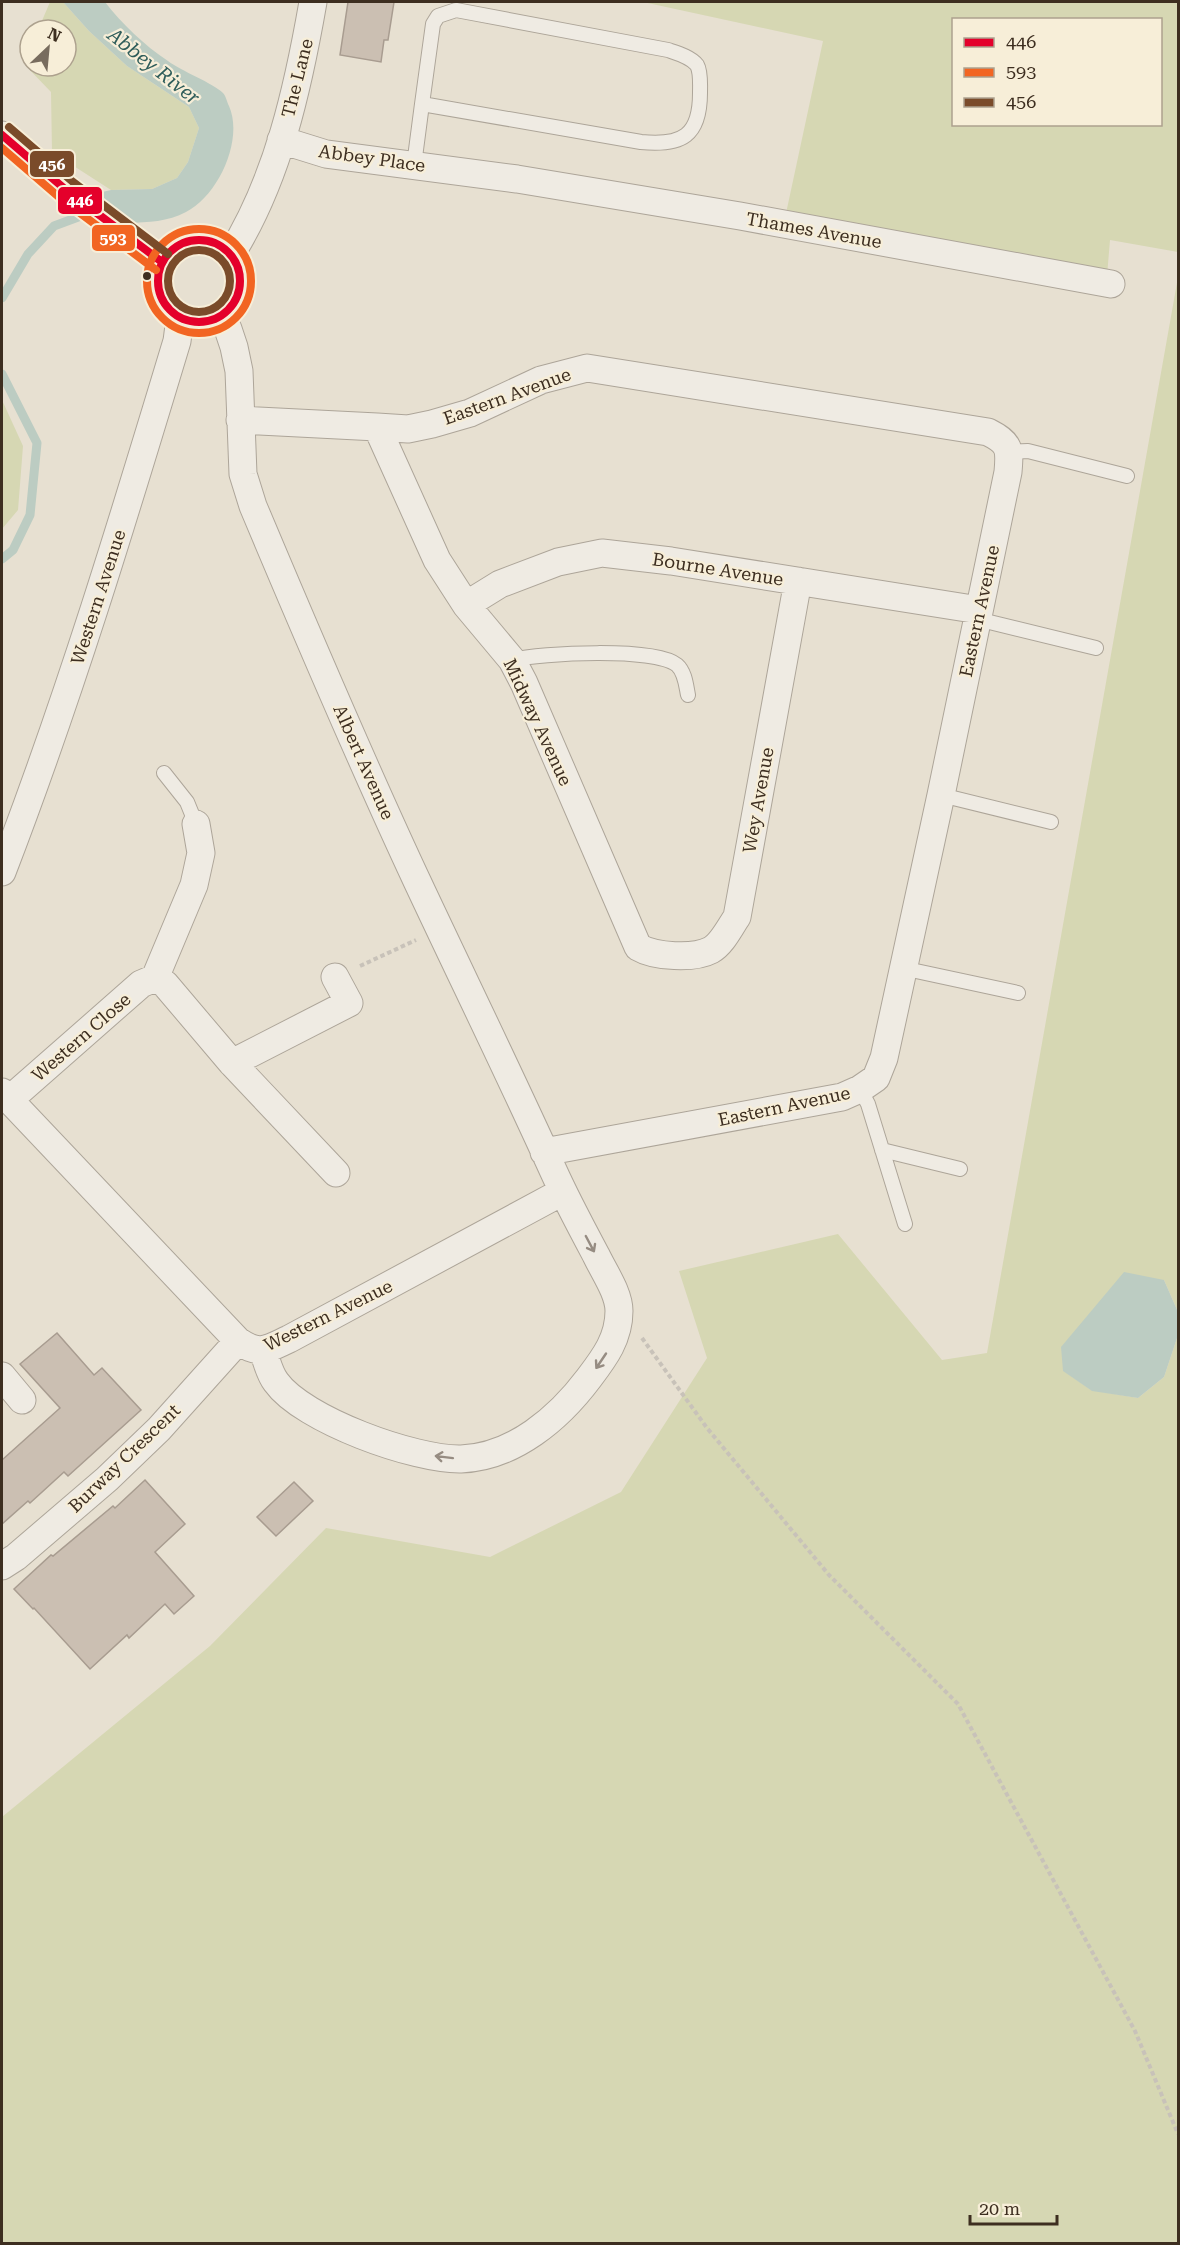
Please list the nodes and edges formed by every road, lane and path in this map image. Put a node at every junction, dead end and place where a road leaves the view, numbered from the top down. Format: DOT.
graph roads {
  1 [pos="306,6"];
  2 [pos="422,104"];
  3 [pos="2,135"];
  4 [pos="281,140"];
  5 [pos="414,165"];
  6 [pos="518,179"];
  7 [pos="231,254"];
  8 [pos="162,262"];
  9 [pos="1111,284"];
  10 [pos="220,316"];
  11 [pos="180,318"];
  12 [pos="240,420"];
  13 [pos="376,427"];
  14 [pos="1009,452"];
  15 [pos="1127,476"];
  16 [pos="798,581"];
  17 [pos="466,605"];
  18 [pos="978,615"];
  19 [pos="1096,648"];
  20 [pos="512,660"];
  21 [pos="688,695"];
  22 [pos="164,773"];
  23 [pos="942,795"];
  24 [pos="1051,822"];
  25 [pos="196,824"];
  26 [pos="2,872"];
  27 [pos="440,929"];
  28 [pos="649,954"];
  29 [pos="902,968"];
  30 [pos="335,977"];
  31 [pos="155,978"];
  32 [pos="1018,993"];
  33 [pos="232,1063"];
  34 [pos="860,1089"];
  35 [pos="5,1096"];
  36 [pos="882,1150"];
  37 [pos="544,1152"];
  38 [pos="960,1169"];
  39 [pos="336,1173"];
  40 [pos="562,1192"];
  41 [pos="905,1224"];
  42 [pos="620,1307"];
  43 [pos="238,1341"];
  44 [pos="263,1351"];
  45 [pos="2,1376"];
  46 [pos="22,1400"];
  47 [pos="2,1566"];
  48 [pos="1179,2134"];
  1 -- 4 [label="street, The Lane"];
  2 -- 2 [label="lane"];
  2 -- 5 [label="lane"];
  3 -- 8 [label="street"];
  4 -- 5 [label="street, Abbey Place"];
  4 -- 7 [label="street"];
  5 -- 6 [label="street, Abbey Place"];
  6 -- 9 [label="street, Thames Avenue"];
  7 -- 8 [label="street"];
  7 -- 10 [label="street"];
  8 -- 11 [label="street"];
  10 -- 11 [label="street"];
  10 -- 12 [label="street, Albert Avenue"];
  11 -- 26 [label="street, Western Avenue"];
  12 -- 13 [label="street"];
  12 -- 27 [label="street, Albert Avenue"];
  13 -- 14 [label="street, Eastern Avenue"];
  13 -- 17 [label="street, Midway Avenue"];
  14 -- 15 [label="lane"];
  14 -- 18 [label="street, Eastern Avenue"];
  16 -- 17 [label="street, Bourne Avenue"];
  16 -- 18 [label="street, Bourne Avenue"];
  16 -- 28 [label="street, Wey Avenue"];
  17 -- 20 [label="street, Midway Avenue"];
  18 -- 19 [label="lane"];
  18 -- 23 [label="street, Eastern Avenue"];
  20 -- 21 [label="lane"];
  20 -- 28 [label="street, Midway Avenue"];
  22 -- 25 [label="lane"];
  23 -- 24 [label="lane"];
  23 -- 29 [label="street, Eastern Avenue"];
  25 -- 31 [label="street"];
  27 -- 30 [label="path"];
  27 -- 37 [label="street, Albert Avenue"];
  29 -- 32 [label="lane"];
  29 -- 34 [label="street, Eastern Avenue"];
  30 -- 33 [label="street"];
  31 -- 33 [label="street"];
  31 -- 35 [label="street, Western Close"];
  33 -- 39 [label="street"];
  34 -- 36 [label="lane"];
  34 -- 37 [label="street, Eastern Avenue"];
  35 -- 43 [label="street, Western Avenue"];
  36 -- 38 [label="lane"];
  36 -- 41 [label="lane"];
  37 -- 40 [label="street, Albert Avenue"];
  40 -- 42 [label="street, Albert Avenue, one-way"];
  40 -- 44 [label="street, Western Avenue"];
  42 -- 44 [label="street, one-way"];
  42 -- 48 [label="path"];
  43 -- 44 [label="street, Western Avenue"];
  43 -- 47 [label="street, Burway Crescent"];
  45 -- 46 [label="street"];
}
